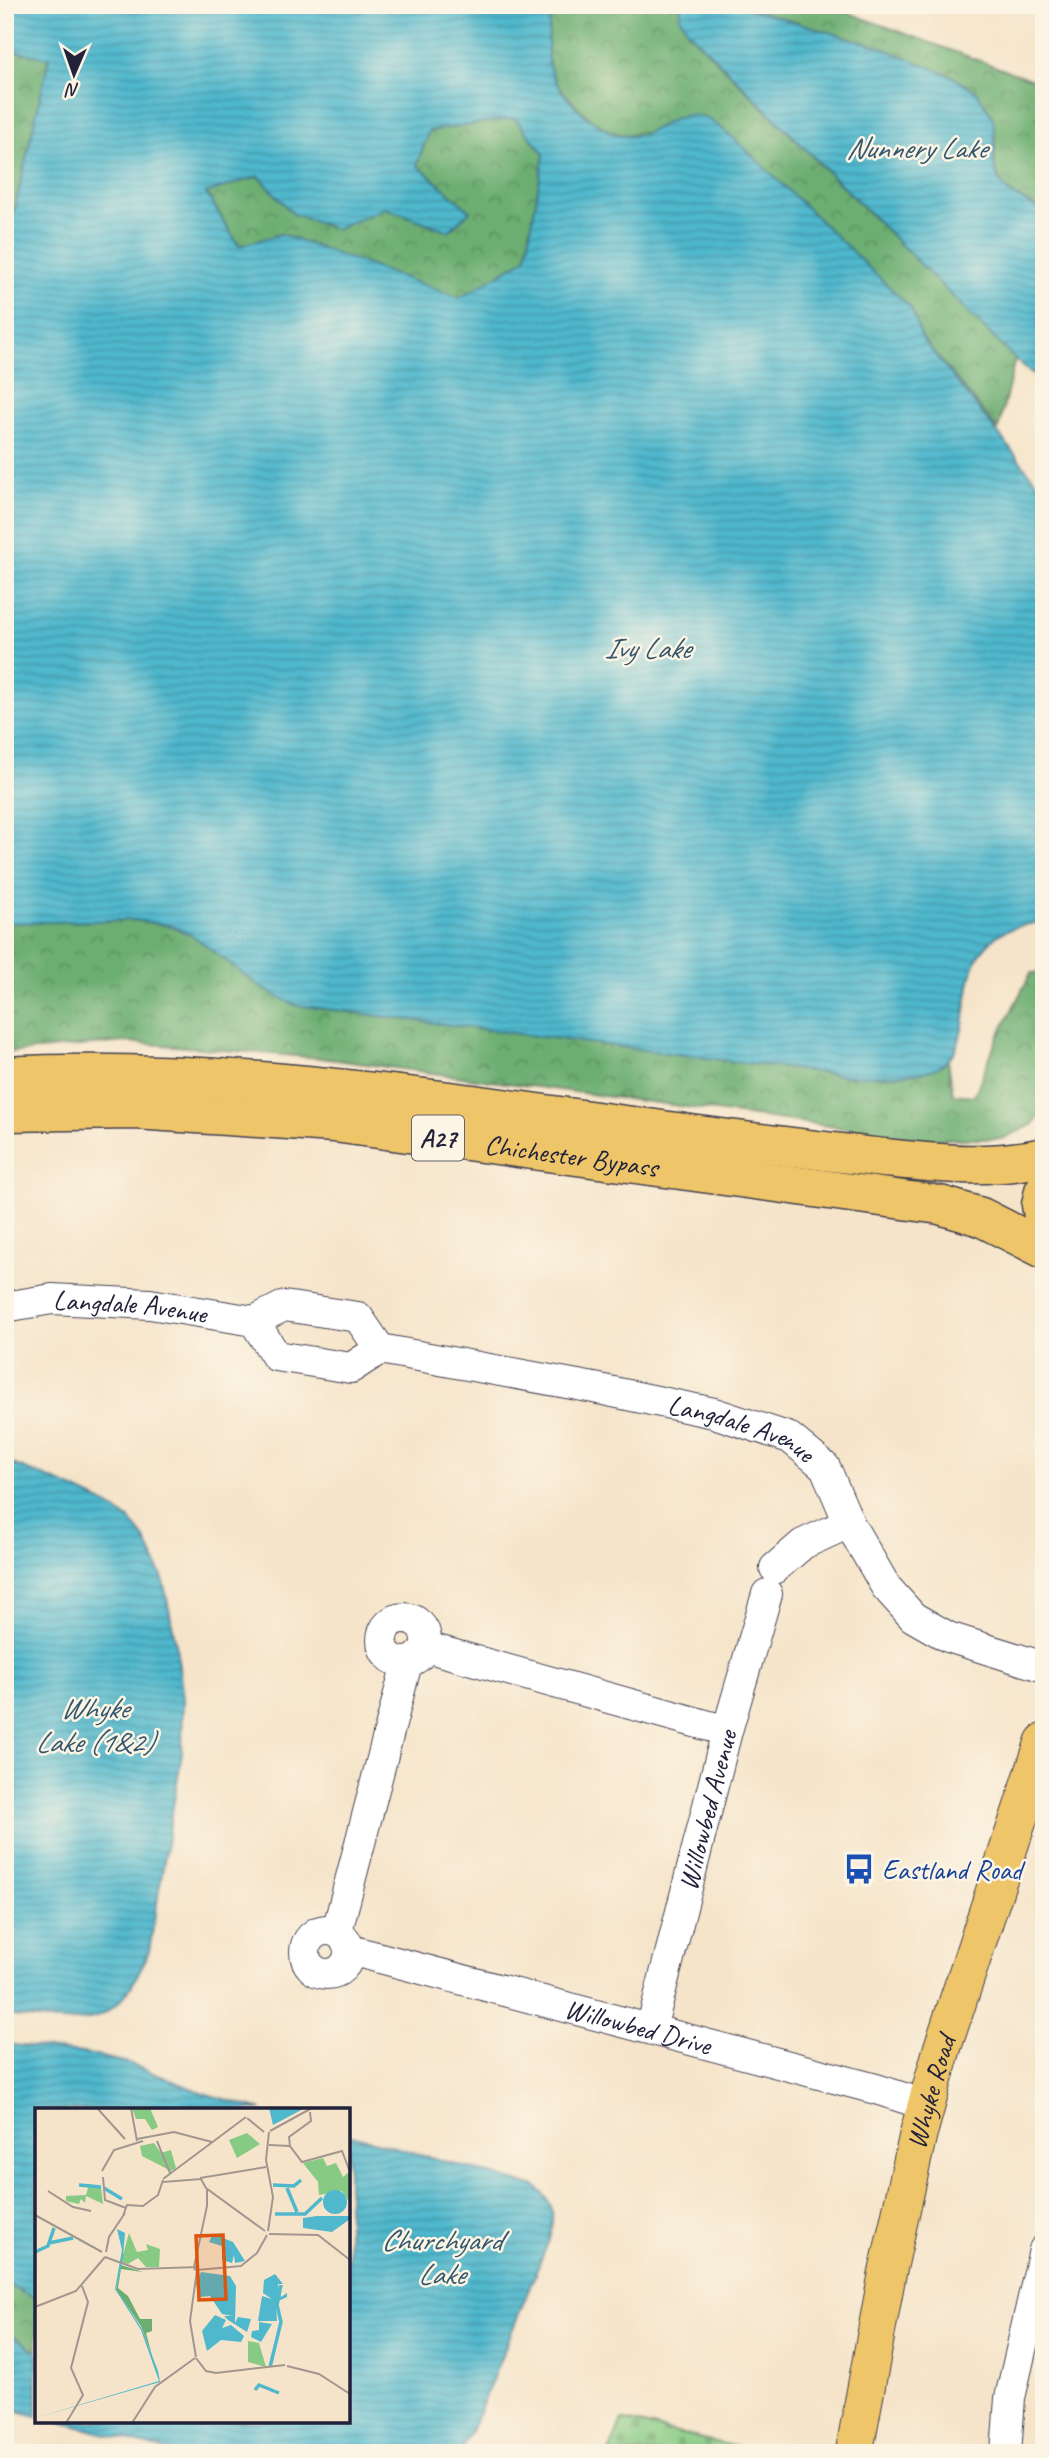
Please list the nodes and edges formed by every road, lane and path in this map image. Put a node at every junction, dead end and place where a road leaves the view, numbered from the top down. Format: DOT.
graph roads {
  1 [pos="5,1076"];
  2 [pos="5,1112"];
  3 [pos="1044,1157"];
  4 [pos="1044,1191"];
  5 [pos="1044,1222"];
  6 [pos="1044,1249"];
  7 [pos="5,1307"];
  8 [pos="254,1321"];
  9 [pos="380,1349"];
  10 [pos="849,1523"];
  11 [pos="1044,1667"];
  12 [pos="727,1731"];
  13 [pos="1044,1742"];
  14 [pos="651,2029"];
  15 [pos="926,2105"];
  16 [pos="1044,2250"];
  17 [pos="854,2453"];
  18 [pos="1006,2453"];
  1 -- 3 [label="highway, Chichester Bypass / A27"];
  2 -- 6 [label="highway, Chichester Bypass / A27"];
  4 -- 5 [label="highway"];
  7 -- 8 [label="street, Langdale Avenue"];
  8 -- 9 [label="street"];
  8 -- 9 [label="street"];
  9 -- 10 [label="street, Langdale Avenue"];
  10 -- 11 [label="street, Langdale Avenue"];
  10 -- 12 [label="street, Willowbed Avenue"];
  12 -- 14 [label="street, Willowbed Avenue"];
  12 -- 14 [label="street, Willowbed Drive"];
  13 -- 15 [label="main road, Whyke Road"];
  14 -- 15 [label="street, Willowbed Drive"];
  15 -- 17 [label="main road, Whyke Road"];
  16 -- 18 [label="street"];
}
